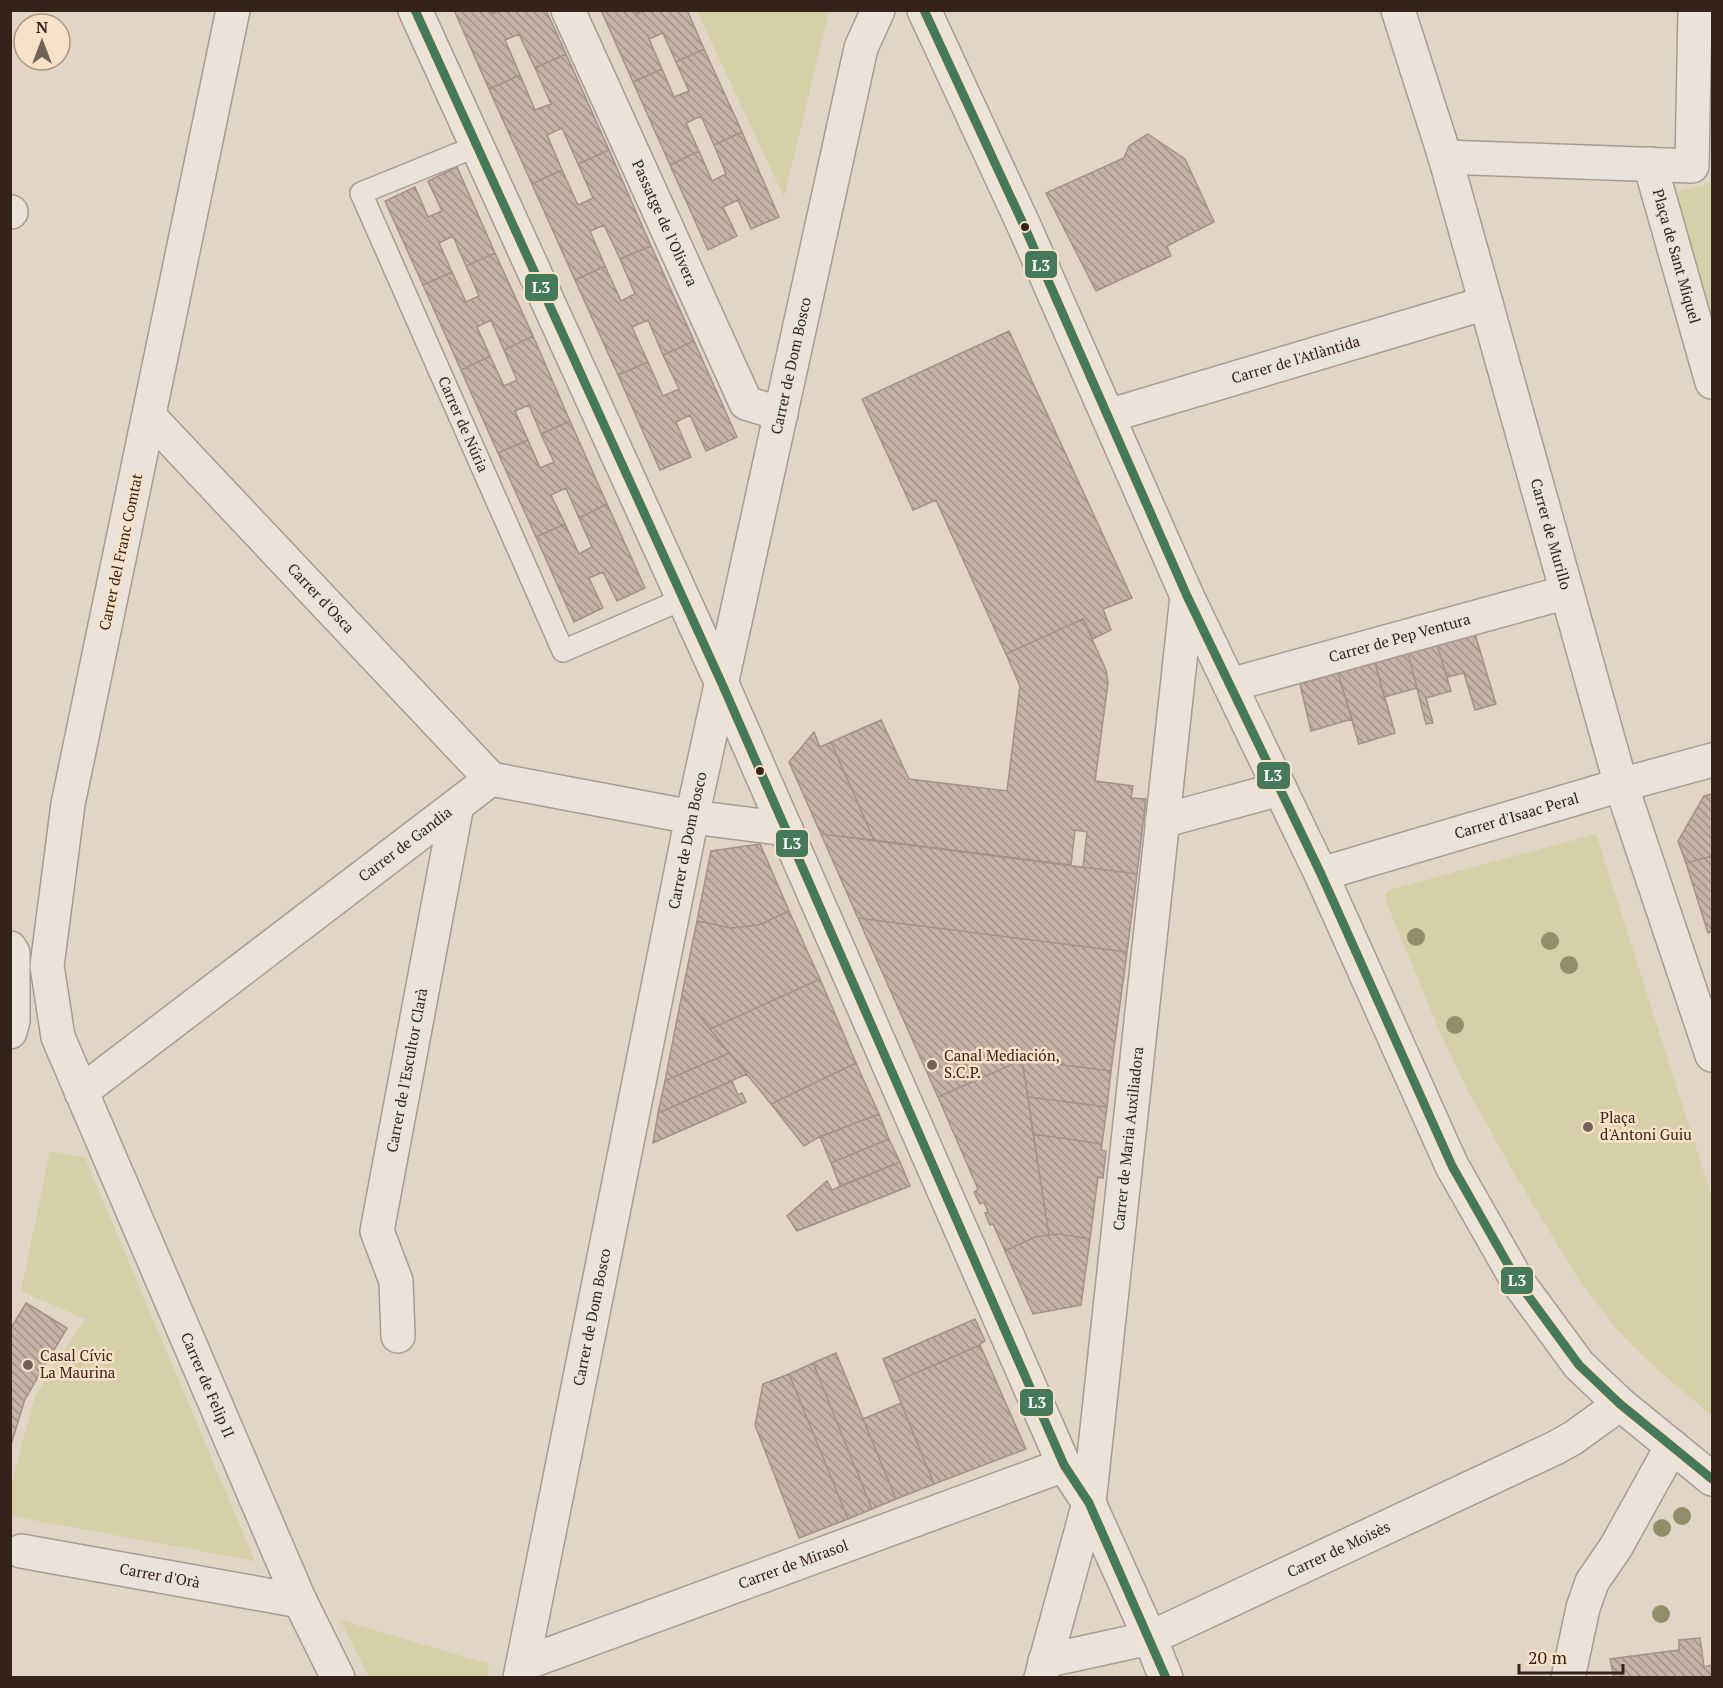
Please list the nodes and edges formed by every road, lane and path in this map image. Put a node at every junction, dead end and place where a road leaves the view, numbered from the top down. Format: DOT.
graph roads {
  1 [pos="233,10"];
  2 [pos="415,10"];
  3 [pos="568,10"];
  4 [pos="878,10"];
  5 [pos="924,10"];
  6 [pos="1398,10"];
  7 [pos="1695,10"];
  8 [pos="477,146"];
  9 [pos="1445,157"];
  10 [pos="1650,164"];
  11 [pos="1486,303"];
  12 [pos="1713,382"];
  13 [pos="781,414"];
  14 [pos="1108,416"];
  15 [pos="150,417"];
  16 [pos="1567,592"];
  17 [pos="1187,596"];
  18 [pos="683,599"];
  19 [pos="1230,685"];
  20 [pos="723,686"];
  21 [pos="1713,760"];
  22 [pos="491,779"];
  23 [pos="1622,784"];
  24 [pos="1280,789"];
  25 [pos="457,805"];
  26 [pos="692,817"];
  27 [pos="1162,821"];
  28 [pos="786,829"];
  29 [pos="1320,874"];
  30 [pos="11,950"];
  31 [pos="10,1032"];
  32 [pos="1713,1054"];
  33 [pos="81,1092"];
  34 [pos="398,1336"];
  35 [pos="1620,1404"];
  36 [pos="1672,1446"];
  37 [pos="1064,1465"];
  38 [pos="1713,1479"];
  39 [pos="1089,1503"];
  40 [pos="21,1551"];
  41 [pos="300,1601"];
  42 [pos="1150,1638"];
  43 [pos="1043,1669"];
  44 [pos="521,1671"];
  45 [pos="338,1677"];
  46 [pos="1166,1677"];
  47 [pos="1568,1677"];
  1 -- 15 [label="street, Carrer del Franc Comtat"];
  2 -- 8 [label="street"];
  3 -- 13 [label="street, Passatge de l'Olivera"];
  4 -- 13 [label="street, Carrer de Dom Bosco"];
  5 -- 14 [label="street"];
  6 -- 9 [label="street, Carrer de Murillo"];
  7 -- 10 [label="street, Plaça de Sant Miquel"];
  8 -- 18 [label="street"];
  8 -- 18 [label="lane, Carrer de Núria"];
  9 -- 10 [label="street, Plaça de Sant Miquel"];
  9 -- 11 [label="street, Carrer de Murillo"];
  10 -- 12 [label="street, Plaça de Sant Miquel"];
  11 -- 14 [label="street, Carrer de l'Atlàntida"];
  11 -- 16 [label="street, Carrer de Murillo"];
  13 -- 20 [label="street, Carrer de Dom Bosco"];
  14 -- 17 [label="street"];
  15 -- 22 [label="street, Carrer d'Osca"];
  15 -- 33 [label="street, Carrer del Franc Comtat"];
  16 -- 19 [label="street, Carrer de Pep Ventura"];
  16 -- 23 [label="street, Carrer de Murillo"];
  17 -- 19 [label="street"];
  17 -- 27 [label="street, Carrer de Maria Auxiliadora"];
  18 -- 20 [label="street"];
  19 -- 24 [label="street"];
  20 -- 26 [label="street, Carrer de Dom Bosco"];
  20 -- 28 [label="street"];
  21 -- 23 [label="street, Carrer d'Isaac Peral"];
  22 -- 25 [label="street, Carrer de Gandia"];
  22 -- 26 [label="street"];
  23 -- 29 [label="street, Carrer d'Isaac Peral"];
  23 -- 32 [label="street, Carrer de Murillo"];
  24 -- 27 [label="street"];
  24 -- 29 [label="street"];
  25 -- 33 [label="street, Carrer de Gandia"];
  25 -- 34 [label="street, Carrer de l'Escultor Clarà"];
  26 -- 28 [label="street"];
  26 -- 44 [label="street, Carrer de Dom Bosco"];
  27 -- 39 [label="street, Carrer de Maria Auxiliadora"];
  28 -- 37 [label="street"];
  29 -- 35 [label="street"];
  30 -- 31 [label="street"];
  33 -- 41 [label="street, Carrer de Felip II"];
  35 -- 36 [label="street"];
  35 -- 42 [label="street, Carrer de Moisès"];
  36 -- 38 [label="street"];
  36 -- 47 [label="street"];
  37 -- 39 [label="street"];
  37 -- 44 [label="street, Carrer de Mirasol"];
  39 -- 42 [label="street"];
  39 -- 43 [label="street, Carrer de Maria Auxiliadora"];
  40 -- 41 [label="street, Carrer d'Orà"];
  41 -- 45 [label="street, Carrer de Felip II"];
  42 -- 43 [label="street, Carrer de Moisès"];
  42 -- 46 [label="street"];
}
